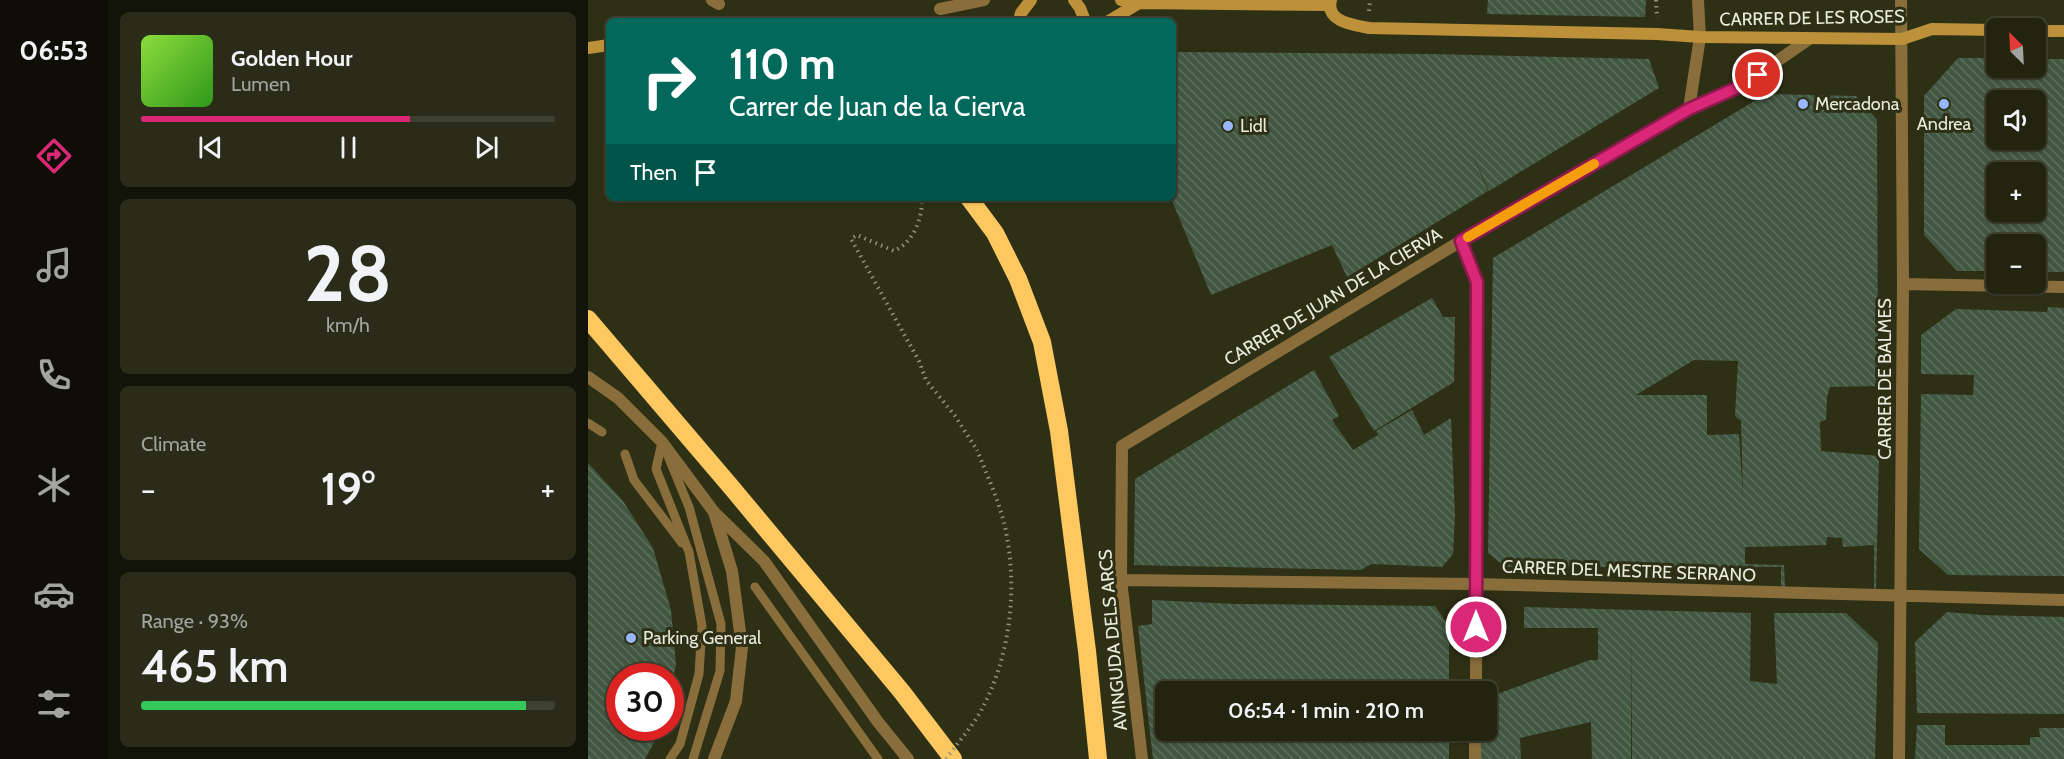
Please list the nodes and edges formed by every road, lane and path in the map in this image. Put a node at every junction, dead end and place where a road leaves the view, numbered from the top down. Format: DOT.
graph roads {
  1 [pos="984,0"];
  2 [pos="1031,0"];
  3 [pos="1074,0"];
  4 [pos="1121,0"];
  5 [pos="1698,0"];
  6 [pos="1900,0"];
  7 [pos="1184,2"];
  8 [pos="1139,3"];
  9 [pos="1330,3"];
  10 [pos="940,9"];
  11 [pos="1020,18"];
  12 [pos="1084,18"];
  13 [pos="1114,18"];
  14 [pos="1986,30"];
  15 [pos="2046,31"];
  16 [pos="2064,31"];
  17 [pos="1700,38"];
  18 [pos="1809,39"];
  19 [pos="1902,39"];
  20 [pos="606,45"];
  21 [pos="588,48"];
  22 [pos="1689,109"];
  23 [pos="971,201"];
  24 [pos="922,202"];
  25 [pos="1461,241"];
  26 [pos="1904,284"];
  27 [pos="2064,287"];
  28 [pos="588,320"];
  29 [pos="588,377"];
  30 [pos="588,423"];
  31 [pos="602,432"];
  32 [pos="662,442"];
  33 [pos="1122,446"];
  34 [pos="625,454"];
  35 [pos="714,512"];
  36 [pos="689,552"];
  37 [pos="1121,580"];
  38 [pos="1476,584"];
  39 [pos="755,587"];
  40 [pos="1902,597"];
  41 [pos="2064,600"];
  42 [pos="1476,681"];
  43 [pos="1475,741"];
  44 [pos="1098,756"];
  45 [pos="670,759"];
  46 [pos="693,759"];
  47 [pos="714,759"];
  48 [pos="878,759"];
  49 [pos="908,759"];
  50 [pos="946,759"];
  51 [pos="953,759"];
  52 [pos="1142,759"];
  53 [pos="1475,759"];
  54 [pos="1899,759"];
  1 -- 10 [label="street"];
  2 -- 11 [label="main road"];
  3 -- 12 [label="main road"];
  4 -- 8 [label="main road, CARRER DE LES ROSES"];
  5 -- 17 [label="street, CARRER DE LES ROSES"];
  6 -- 19 [label="street, CARRER DE BALMES"];
  7 -- 8 [label="main road, CARRER DE LES ROSES"];
  7 -- 9 [label="main road, CARRER DE LES ROSES"];
  8 -- 13 [label="main road"];
  9 -- 17 [label="main road, CARRER DE LES ROSES"];
  14 -- 19 [label="main road, CARRER DE LES ROSES"];
  15 -- 16 [label="main road"];
  17 -- 18 [label="main road, CARRER DE LES ROSES"];
  17 -- 22 [label="street"];
  18 -- 19 [label="main road, CARRER DE LES ROSES"];
  18 -- 22 [label="street, CARRER DE JUAN DE LA CIERVA"];
  19 -- 26 [label="street, CARRER DE BALMES"];
  20 -- 21 [label="main road"];
  22 -- 25 [label="street, CARRER DE JUAN DE LA CIERVA"];
  23 -- 44 [label="highway"];
  24 -- 50 [label="path, bridge"];
  25 -- 33 [label="street, CARRER DE JUAN DE LA CIERVA"];
  25 -- 38 [label="street"];
  26 -- 27 [label="street"];
  26 -- 40 [label="street, CARRER DE BALMES"];
  28 -- 51 [label="highway"];
  29 -- 32 [label="street"];
  30 -- 31 [label="lane"];
  32 -- 35 [label="street"];
  32 -- 36 [label="lane"];
  32 -- 46 [label="lane"];
  33 -- 37 [label="street, AVINGUDA DELS ARCS"];
  34 -- 36 [label="lane"];
  35 -- 47 [label="street, bridge"];
  35 -- 49 [label="street"];
  36 -- 45 [label="lane"];
  37 -- 38 [label="street, CARRER DEL MESTRE SERRANO"];
  37 -- 52 [label="street, AVINGUDA DELS ARCS"];
  38 -- 40 [label="street, CARRER DEL MESTRE SERRANO"];
  38 -- 42 [label="street"];
  39 -- 48 [label="lane"];
  40 -- 41 [label="street, CARRER DEL MESTRE SERRANO"];
  40 -- 54 [label="street, CARRER DE BALMES"];
  43 -- 53 [label="street"];
}
